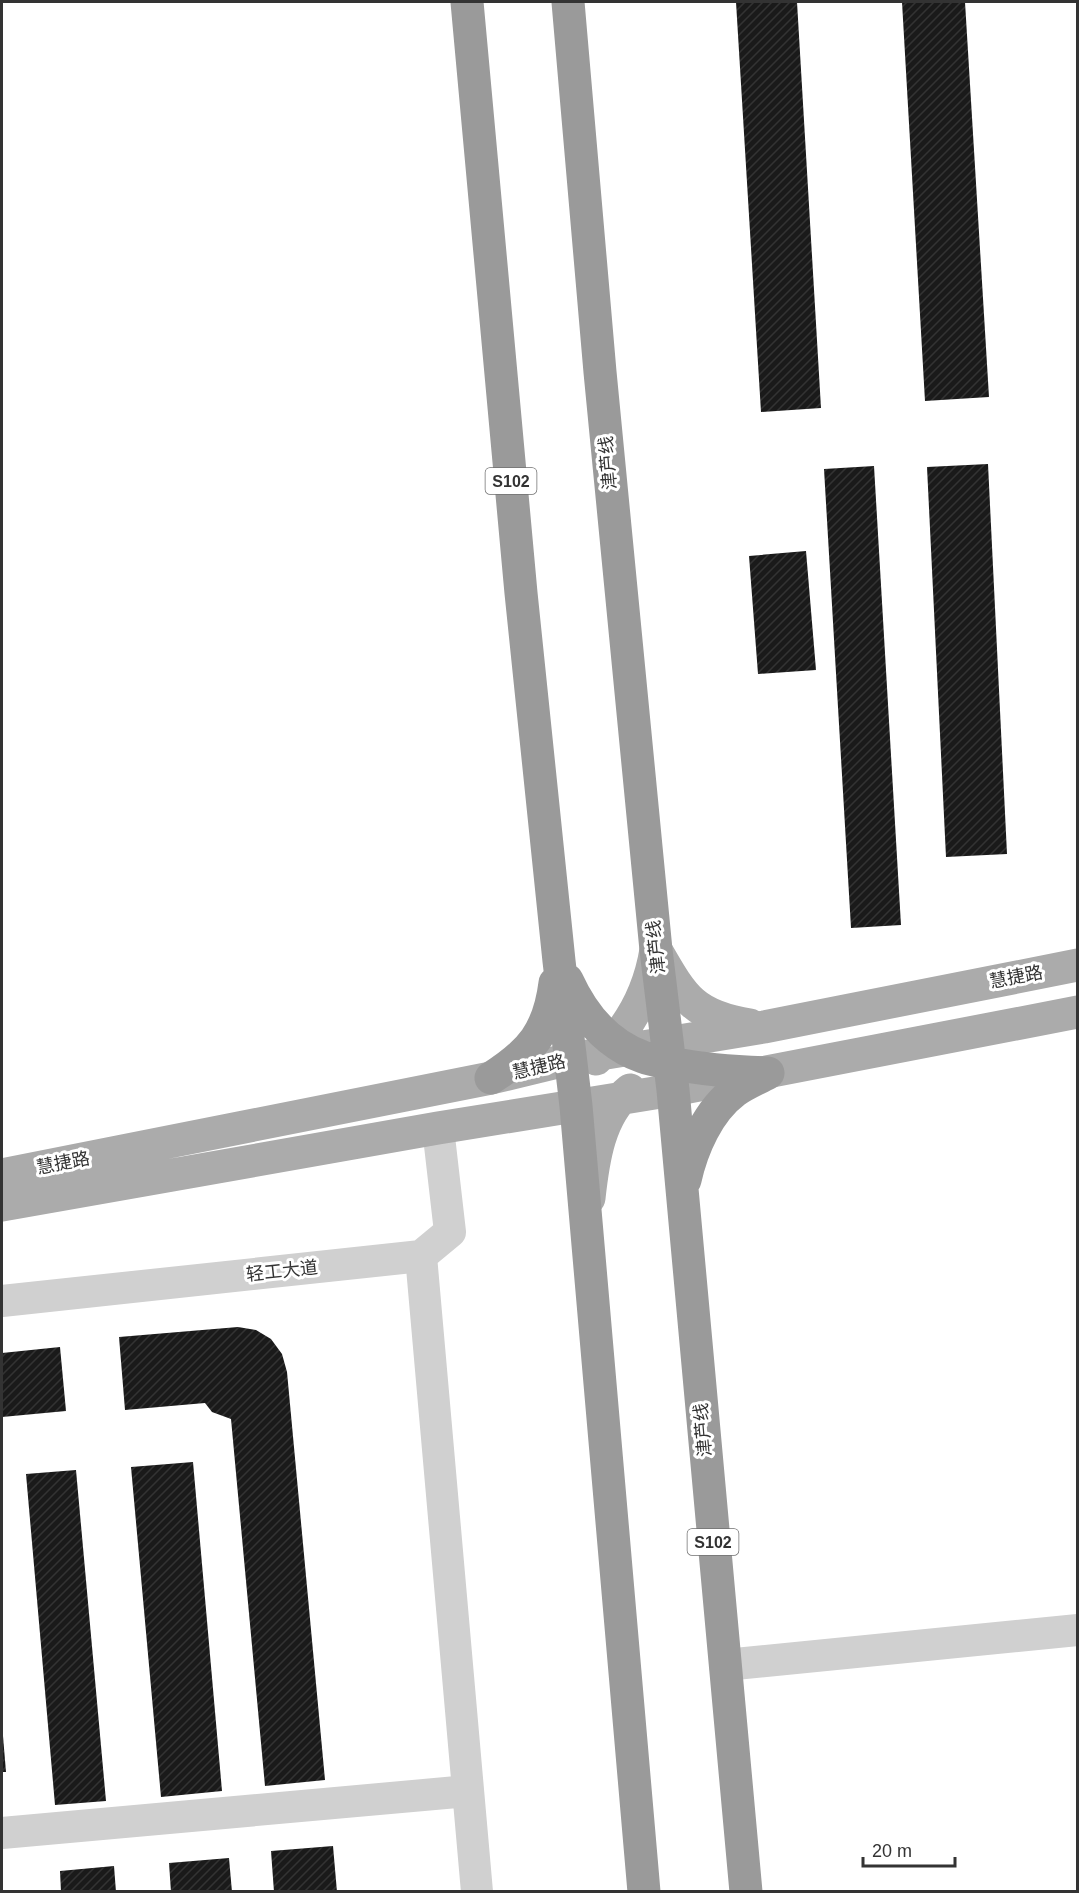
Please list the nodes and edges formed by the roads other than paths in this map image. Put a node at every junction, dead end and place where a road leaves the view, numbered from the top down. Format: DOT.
graph roads {
  1 [pos="467,2"];
  2 [pos="568,2"];
  3 [pos="656,950"];
  4 [pos="559,961"];
  5 [pos="1077,965"];
  6 [pos="1077,1012"];
  7 [pos="764,1027"];
  8 [pos="613,1048"];
  9 [pos="670,1066"];
  10 [pos="768,1073"];
  11 [pos="491,1078"];
  12 [pos="572,1081"];
  13 [pos="619,1099"];
  14 [pos="438,1128"];
  15 [pos="2,1175"];
  16 [pos="682,1193"];
  17 [pos="2,1205"];
  18 [pos="586,1224"];
  19 [pos="422,1256"];
  20 [pos="2,1301"];
  21 [pos="1077,1630"];
  22 [pos="725,1665"];
  23 [pos="468,1791"];
  24 [pos="2,1833"];
  25 [pos="477,1892"];
  26 [pos="644,1892"];
  27 [pos="746,1892"];
  1 -- 4 [label="highway, S102"];
  2 -- 3 [label="highway, 津芦线 / S102"];
  3 -- 7 [label="main road"];
  3 -- 8 [label="main road"];
  3 -- 9 [label="highway, 津芦线 / S102"];
  4 -- 8 [label="highway"];
  4 -- 11 [label="highway"];
  4 -- 12 [label="highway, S102"];
  5 -- 7 [label="main road, 慧捷路"];
  6 -- 10 [label="main road"];
  7 -- 9 [label="main road"];
  8 -- 9 [label="highway"];
  8 -- 12 [label="main road, 慧捷路"];
  9 -- 10 [label="highway"];
  9 -- 13 [label="main road"];
  9 -- 16 [label="highway, 津芦线 / S102"];
  10 -- 16 [label="highway"];
  11 -- 12 [label="main road, 慧捷路"];
  11 -- 15 [label="main road, 慧捷路"];
  12 -- 13 [label="main road, 慧捷路"];
  12 -- 14 [label="main road, 慧捷路"];
  12 -- 18 [label="highway, S102"];
  13 -- 18 [label="main road"];
  14 -- 17 [label="main road, 慧捷路"];
  14 -- 19 [label="street"];
  16 -- 22 [label="highway, 津芦线 / S102"];
  18 -- 26 [label="highway, S102"];
  19 -- 20 [label="street, 轻工大道"];
  19 -- 23 [label="street"];
  21 -- 22 [label="street"];
  22 -- 27 [label="highway, 津芦线 / S102"];
  23 -- 24 [label="street"];
  23 -- 25 [label="street"];
}
